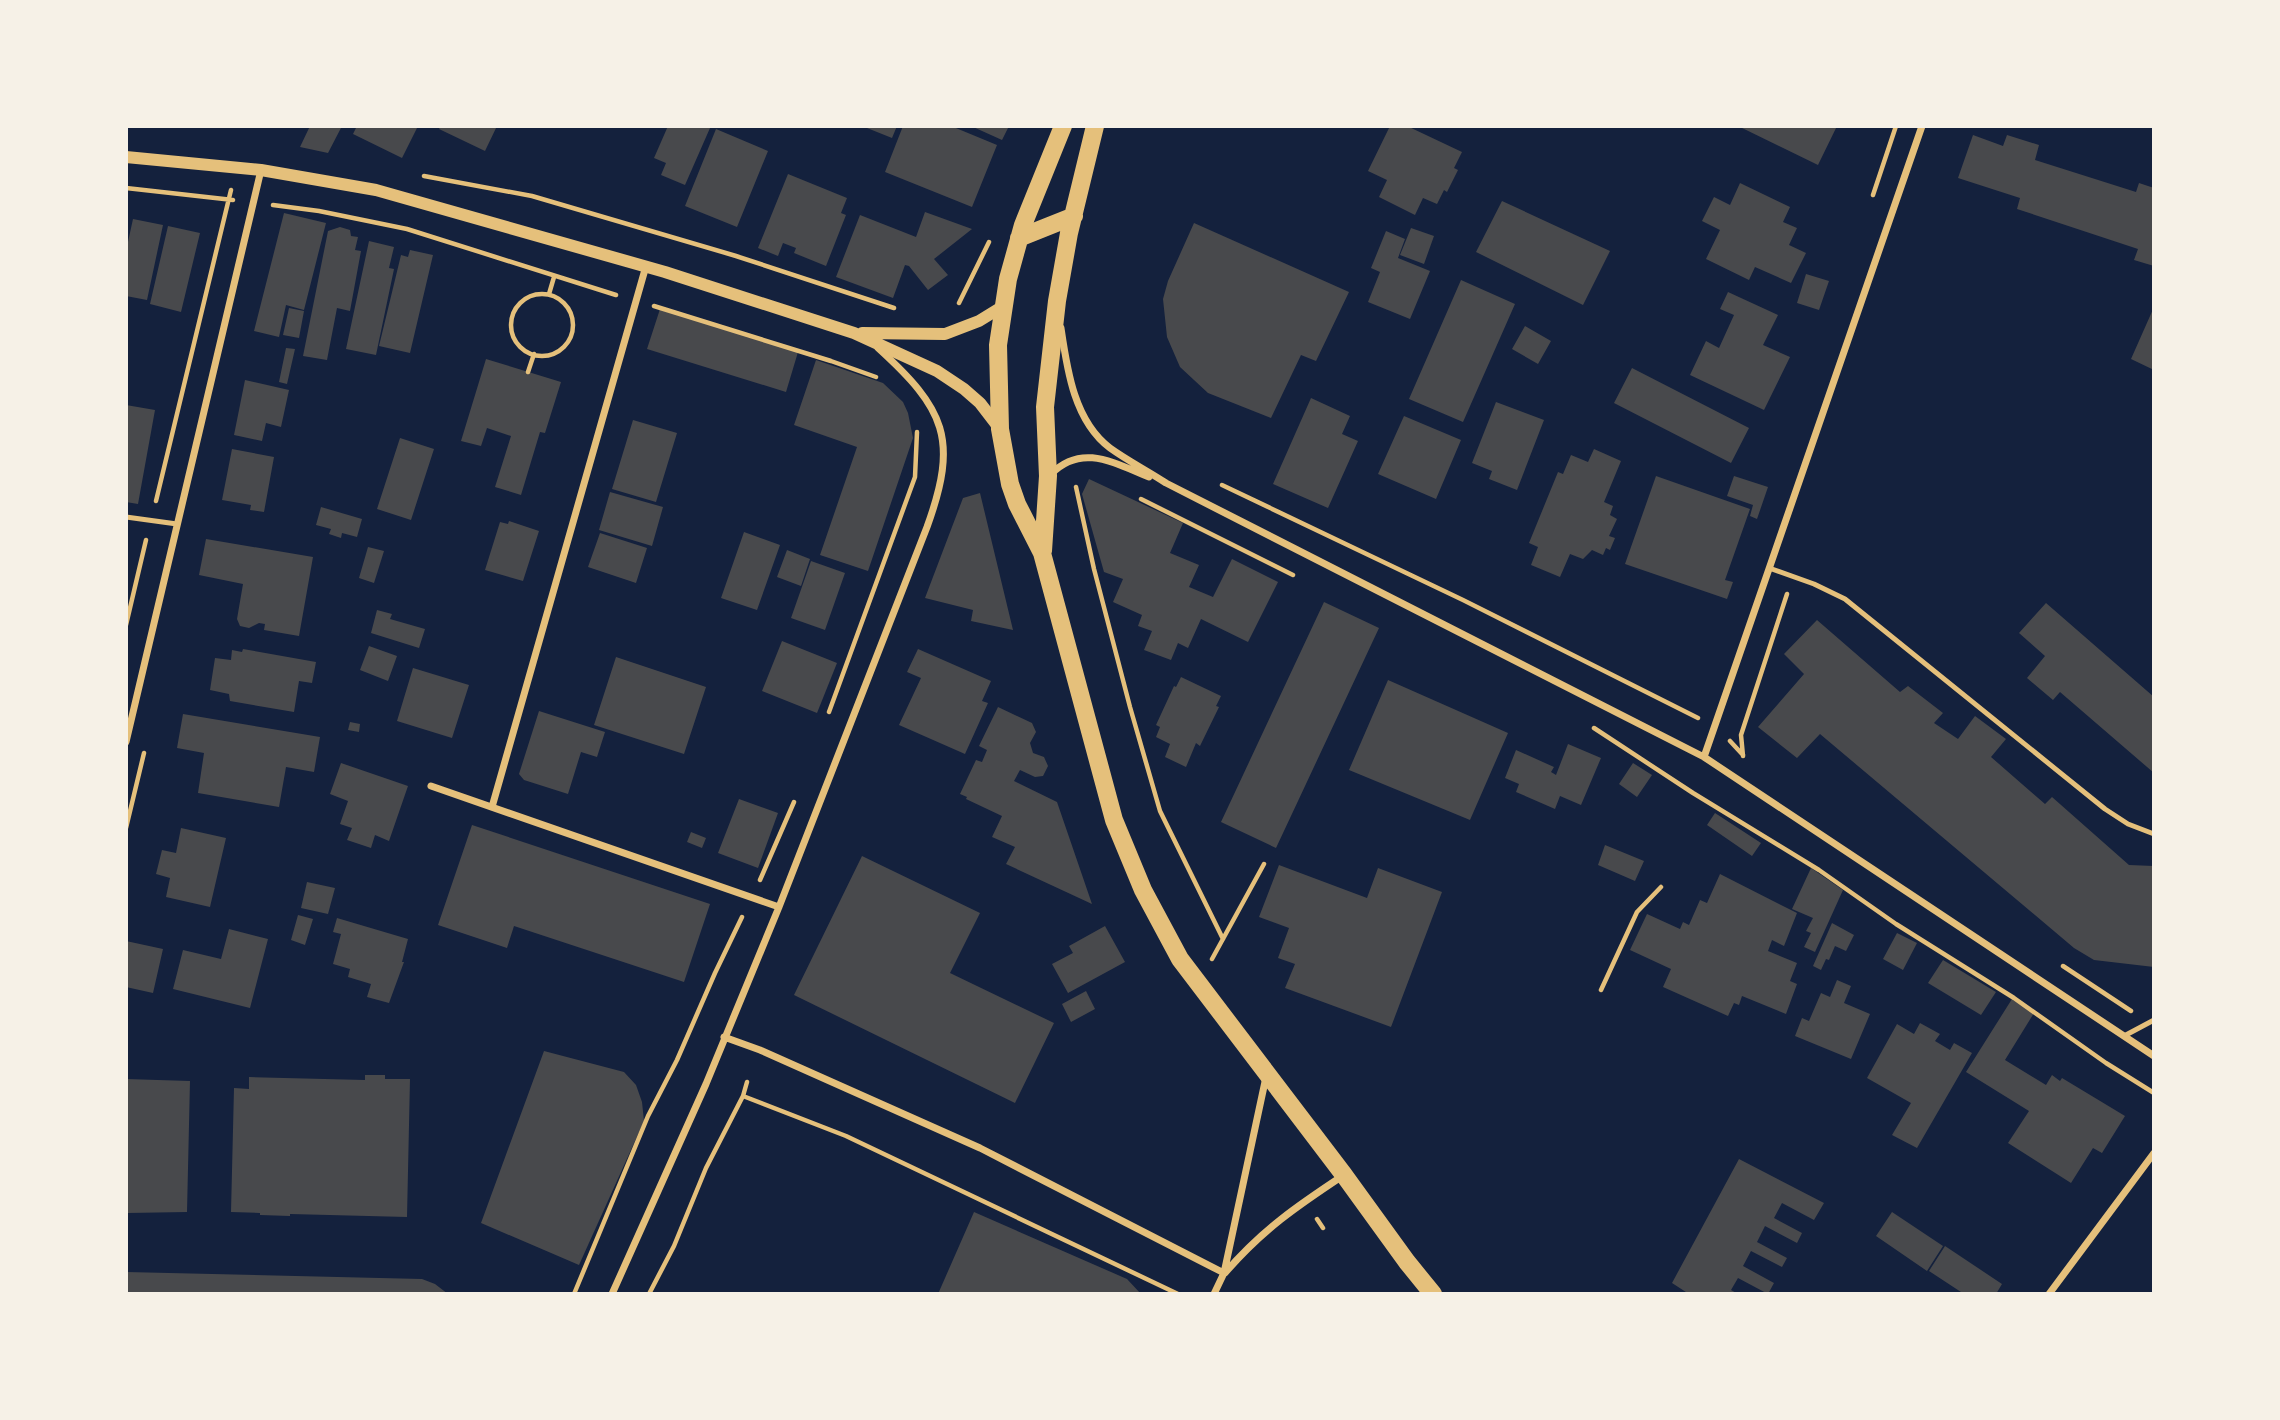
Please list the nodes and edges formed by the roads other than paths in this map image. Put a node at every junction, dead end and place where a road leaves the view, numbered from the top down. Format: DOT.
graph roads {
  1 [pos="1063,126"];
  2 [pos="1096,126"];
  3 [pos="1922,126"];
  4 [pos="126,157"];
  5 [pos="261,170"];
  6 [pos="1074,216"];
  7 [pos="1019,238"];
  8 [pos="646,266"];
  9 [pos="1057,301"];
  10 [pos="1004,305"];
  11 [pos="861,335"];
  12 [pos="1000,429"];
  13 [pos="1048,476"];
  14 [pos="1166,483"];
  15 [pos="126,517"];
  16 [pos="177,524"];
  17 [pos="1042,553"];
  18 [pos="1769,568"];
  19 [pos="126,742"];
  20 [pos="1704,757"];
  21 [pos="431,786"];
  22 [pos="492,807"];
  23 [pos="2154,834"];
  24 [pos="779,906"];
  25 [pos="2154,1020"];
  26 [pos="2124,1036"];
  27 [pos="724,1037"];
  28 [pos="2154,1056"];
  29 [pos="1266,1075"];
  30 [pos="2154,1153"];
  31 [pos="1344,1175"];
  32 [pos="1224,1273"];
  33 [pos="612,1294"];
  34 [pos="1214,1294"];
  35 [pos="1433,1294"];
  36 [pos="2049,1294"];
  1 -- 7 [label="main road"];
  2 -- 6 [label="main road"];
  3 -- 18 [label="street"];
  4 -- 5 [label="street"];
  5 -- 8 [label="street"];
  5 -- 16 [label="street"];
  6 -- 7 [label="main road"];
  6 -- 9 [label="main road"];
  7 -- 10 [label="main road"];
  8 -- 11 [label="street"];
  8 -- 22 [label="street"];
  9 -- 13 [label="main road"];
  9 -- 14 [label="street"];
  10 -- 11 [label="street"];
  10 -- 12 [label="main road"];
  11 -- 12 [label="street"];
  11 -- 24 [label="street"];
  12 -- 17 [label="main road"];
  13 -- 14 [label="street"];
  13 -- 17 [label="main road"];
  14 -- 20 [label="street"];
  15 -- 16 [label="lane"];
  16 -- 19 [label="street"];
  17 -- 29 [label="main road"];
  18 -- 20 [label="street"];
  18 -- 23 [label="lane"];
  20 -- 26 [label="street"];
  21 -- 22 [label="street"];
  22 -- 24 [label="street"];
  24 -- 27 [label="street"];
  25 -- 26 [label="lane"];
  26 -- 28 [label="street"];
  27 -- 32 [label="street"];
  27 -- 33 [label="street"];
  29 -- 31 [label="main road"];
  29 -- 32 [label="street"];
  30 -- 36 [label="street"];
  31 -- 32 [label="street"];
  31 -- 35 [label="main road"];
  32 -- 34 [label="street"];
}
